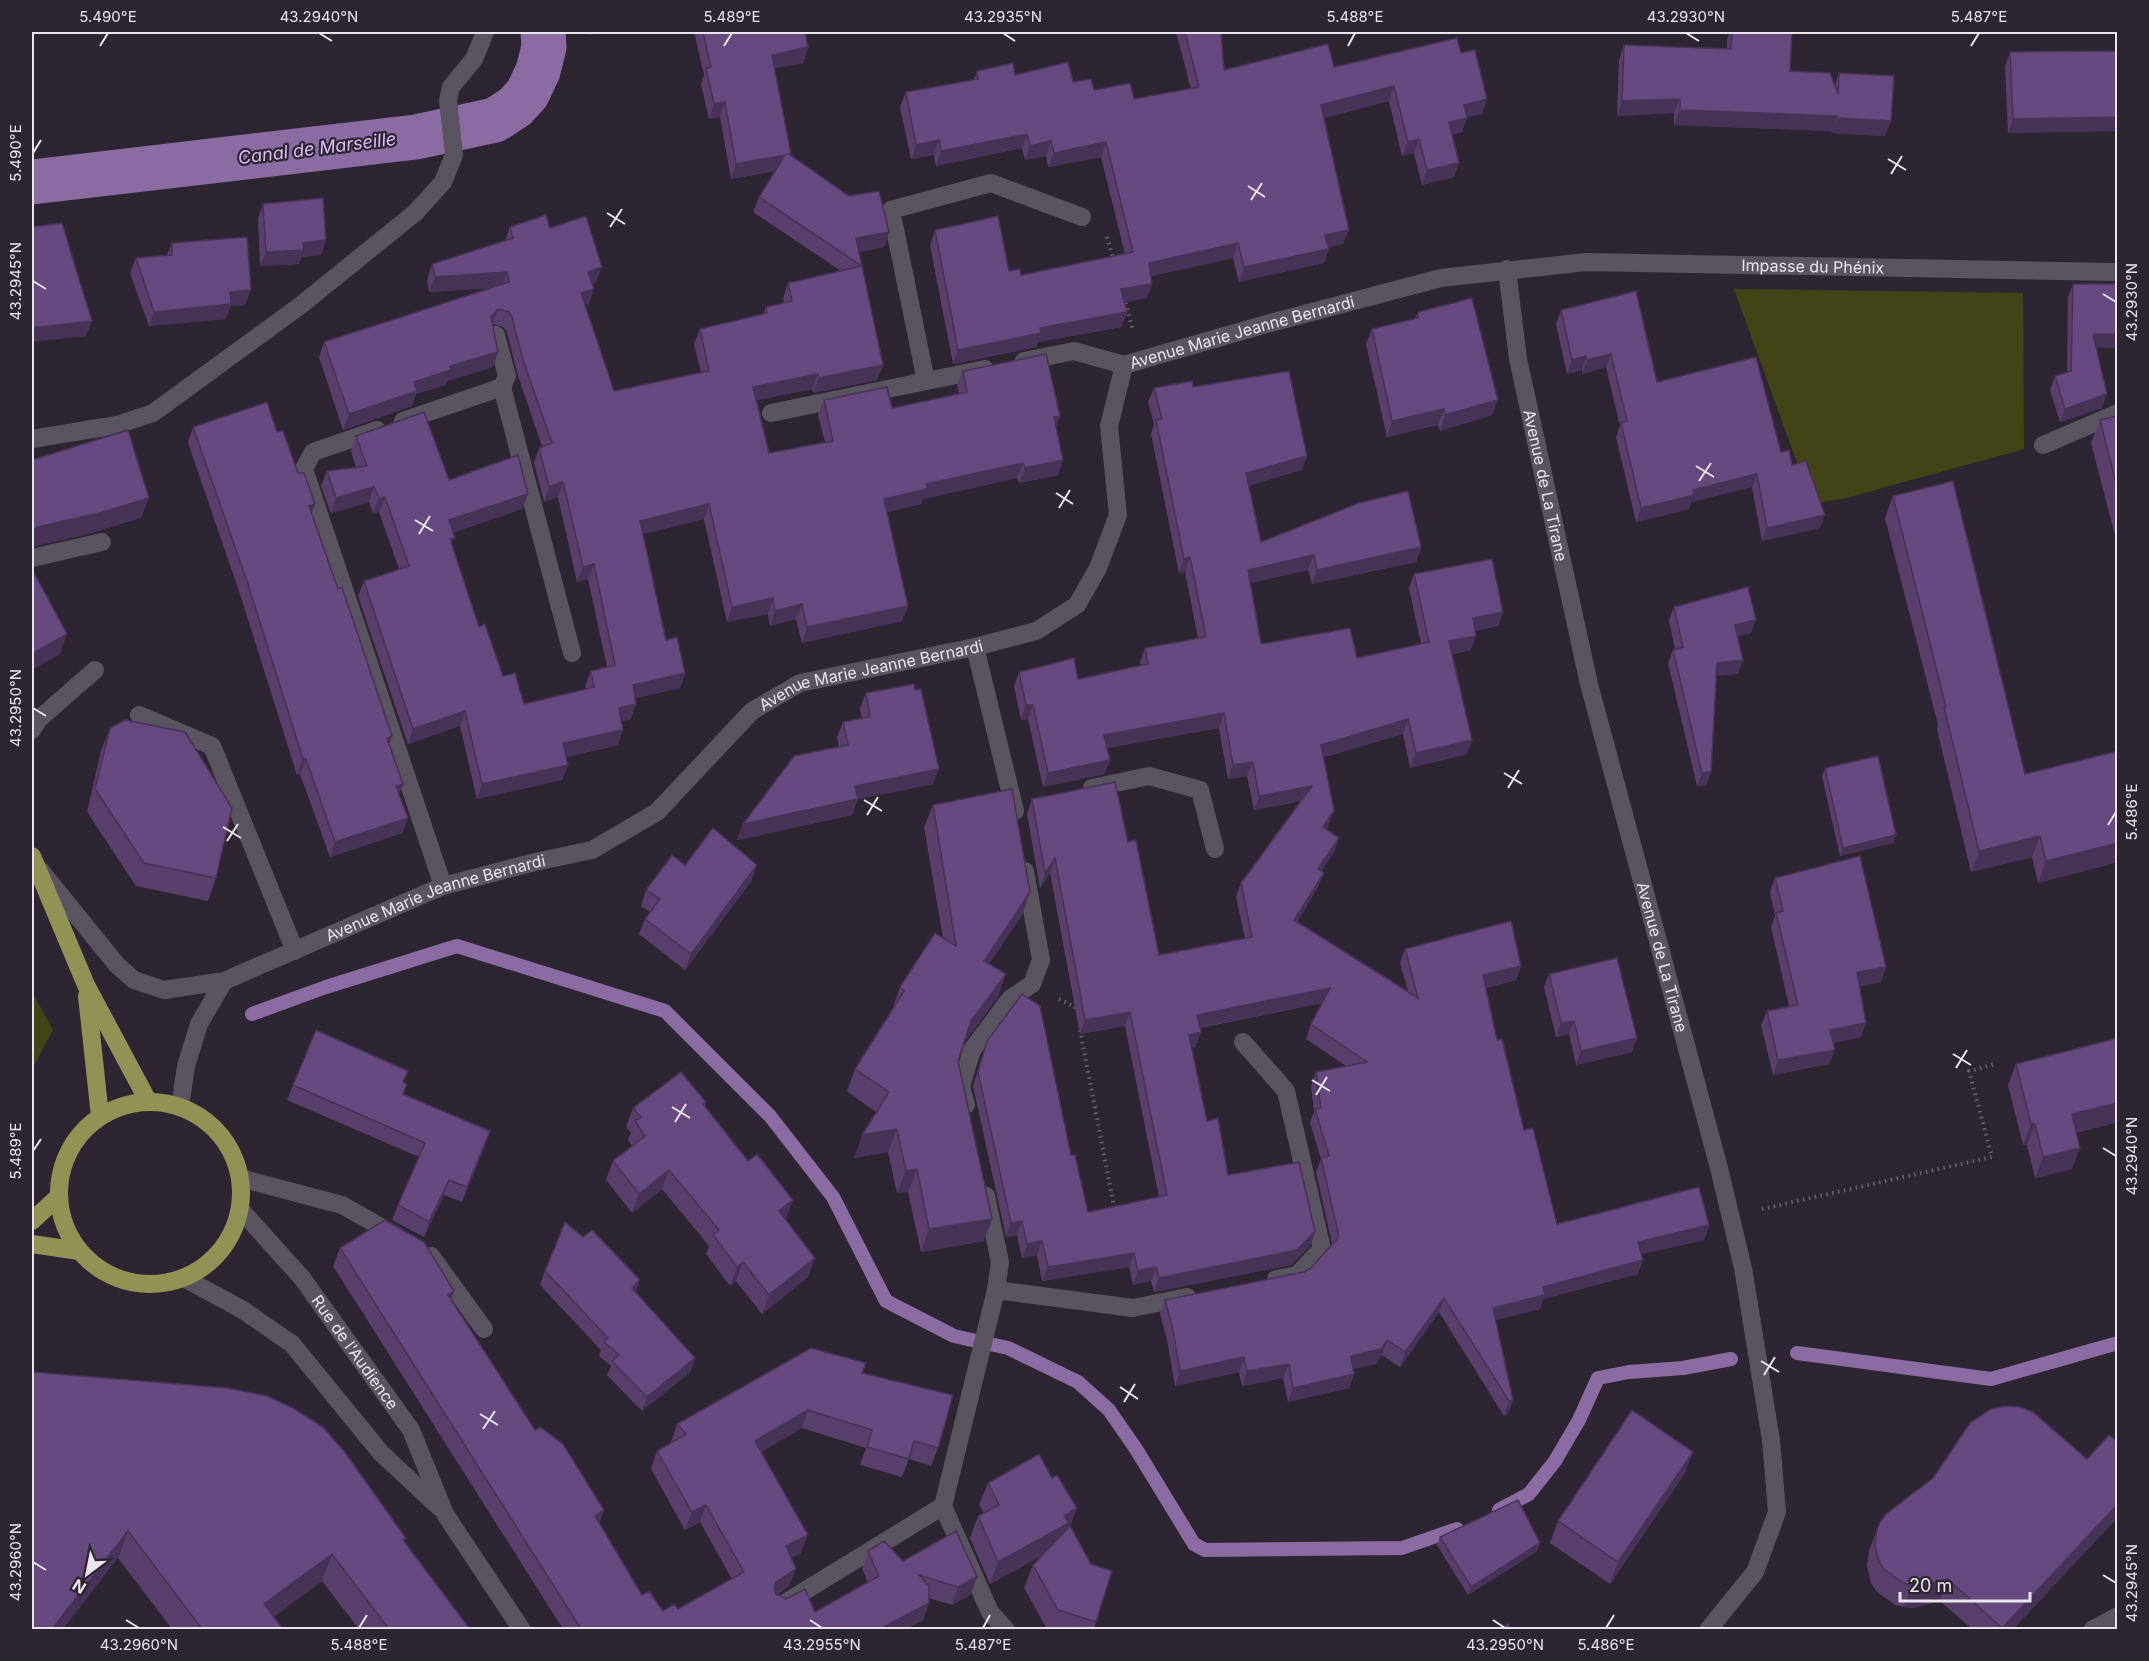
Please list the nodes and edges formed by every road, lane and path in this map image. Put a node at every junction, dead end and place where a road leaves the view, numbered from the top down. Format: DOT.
graph roads {
  1 [pos="485,32"];
  2 [pos="1082,217"];
  3 [pos="1106,232"];
  4 [pos="1114,264"];
  5 [pos="1507,269"];
  6 [pos="2118,272"];
  7 [pos="1123,296"];
  8 [pos="496,335"];
  9 [pos="1133,363"];
  10 [pos="926,381"];
  11 [pos="502,387"];
  12 [pos="771,413"];
  13 [pos="2118,413"];
  14 [pos="32,440"];
  15 [pos="2043,445"];
  16 [pos="102,542"];
  17 [pos="32,558"];
  18 [pos="975,647"];
  19 [pos="572,652"];
  20 [pos="95,670"];
  21 [pos="139,716"];
  22 [pos="32,730"];
  23 [pos="1070,793"];
  24 [pos="1036,800"];
  25 [pos="1014,805"];
  26 [pos="1017,827"];
  27 [pos="1021,849"];
  28 [pos="1215,849"];
  29 [pos="34,861"];
  30 [pos="443,886"];
  31 [pos="295,951"];
  32 [pos="224,981"];
  33 [pos="1032,984"];
  34 [pos="86,985"];
  35 [pos="1243,1042"];
  36 [pos="1996,1064"];
  37 [pos="148,1101"];
  38 [pos="180,1107"];
  39 [pos="100,1116"];
  40 [pos="969,1119"];
  41 [pos="981,1174"];
  42 [pos="240,1178"];
  43 [pos="59,1196"];
  44 [pos="240,1209"];
  45 [pos="1115,1216"];
  46 [pos="1729,1217"];
  47 [pos="32,1221"];
  48 [pos="32,1244"];
  49 [pos="79,1251"];
  50 [pos="184,1278"];
  51 [pos="1262,1282"];
  52 [pos="996,1290"];
  53 [pos="1203,1294"];
  54 [pos="484,1329"];
  55 [pos="943,1506"];
  56 [pos="445,1514"];
  57 [pos="779,1606"];
  58 [pos="2118,1616"];
  59 [pos="522,1629"];
  60 [pos="1006,1629"];
  61 [pos="1708,1629"];
  62 [pos="2092,1629"];
  1 -- 14 [label="street"];
  2 -- 10 [label="street"];
  3 -- 4 [label="path"];
  5 -- 6 [label="street, Impasse du Phénix"];
  5 -- 9 [label="street, Avenue Marie Jeanne Bernardi"];
  5 -- 46 [label="street, Avenue de La Tirane"];
  7 -- 9 [label="path"];
  8 -- 11 [label="street"];
  9 -- 10 [label="street"];
  9 -- 18 [label="street, Avenue Marie Jeanne Bernardi"];
  10 -- 12 [label="street"];
  11 -- 19 [label="street"];
  11 -- 30 [label="street"];
  13 -- 15 [label="street"];
  16 -- 17 [label="street"];
  18 -- 25 [label="street"];
  18 -- 30 [label="street, Avenue Marie Jeanne Bernardi"];
  20 -- 22 [label="street"];
  21 -- 31 [label="street"];
  23 -- 28 [label="street"];
  24 -- 25 [label="street"];
  25 -- 26 [label="street"];
  27 -- 33 [label="street"];
  29 -- 32 [label="street, Avenue Marie Jeanne Bernardi"];
  29 -- 34 [label="main road"];
  30 -- 31 [label="street, Avenue Marie Jeanne Bernardi"];
  31 -- 32 [label="street, Avenue Marie Jeanne Bernardi"];
  32 -- 38 [label="street"];
  33 -- 40 [label="street"];
  33 -- 45 [label="path"];
  34 -- 37 [label="main road"];
  34 -- 39 [label="main road"];
  35 -- 51 [label="street"];
  36 -- 46 [label="path"];
  37 -- 38 [label="main road"];
  37 -- 39 [label="main road"];
  38 -- 42 [label="main road"];
  39 -- 43 [label="main road"];
  41 -- 52 [label="street"];
  42 -- 44 [label="main road"];
  42 -- 54 [label="street"];
  43 -- 47 [label="main road"];
  43 -- 49 [label="main road"];
  44 -- 50 [label="main road"];
  44 -- 56 [label="street, Rue de l'Audience"];
  46 -- 61 [label="street, Avenue de La Tirane"];
  48 -- 49 [label="main road"];
  49 -- 50 [label="main road"];
  50 -- 56 [label="street, Rue de l'Audience"];
  52 -- 53 [label="street"];
  52 -- 55 [label="street"];
  55 -- 57 [label="street"];
  55 -- 60 [label="street"];
  56 -- 59 [label="street, Rue de l'Audience"];
  58 -- 62 [label="street"];
}
